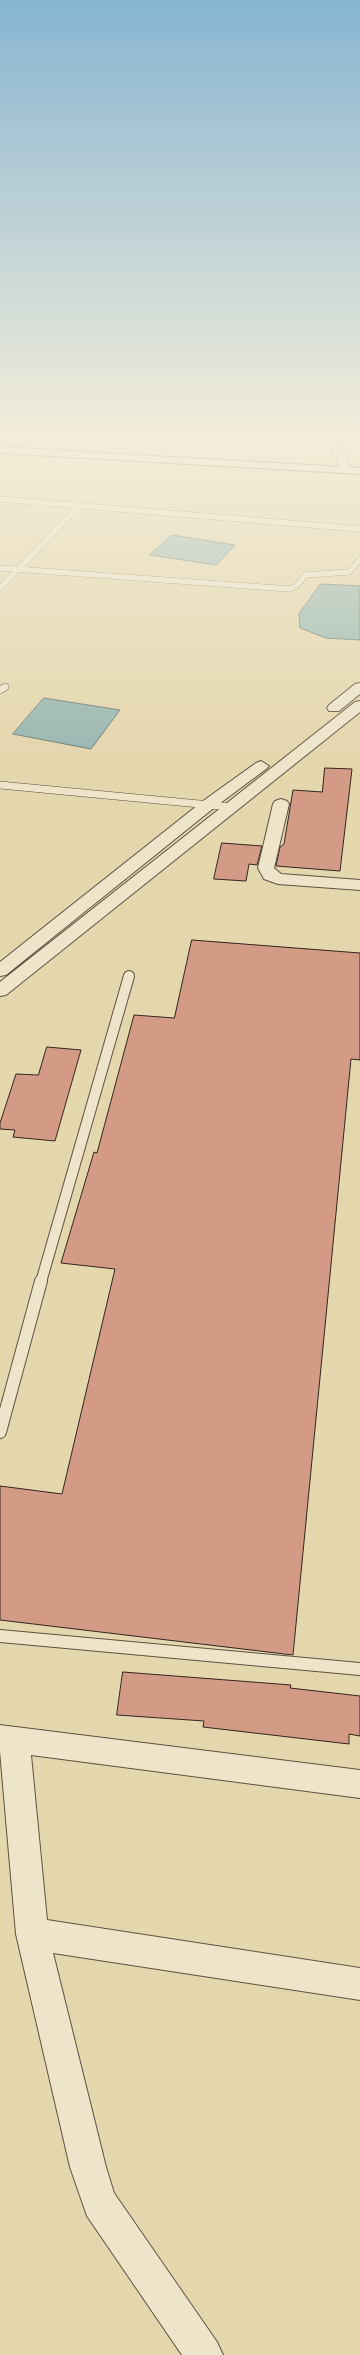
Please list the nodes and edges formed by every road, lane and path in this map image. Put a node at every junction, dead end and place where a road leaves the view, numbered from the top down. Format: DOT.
graph roads {
  1 [pos="46,541"];
  2 [pos="360,560"];
  3 [pos="0,568"];
  4 [pos="19,569"];
  5 [pos="0,588"];
  6 [pos="360,687"];
  7 [pos="360,705"];
  8 [pos="0,785"];
  9 [pos="209,804"];
  10 [pos="281,804"];
  11 [pos="231,807"];
  12 [pos="360,885"];
  13 [pos="0,971"];
  14 [pos="130,976"];
  15 [pos="0,991"];
  16 [pos="0,1432"];
  17 [pos="0,1636"];
  18 [pos="360,1664"];
  19 [pos="360,1669"];
  20 [pos="7,1739"];
  21 [pos="360,1784"];
  22 [pos="32,1934"];
  23 [pos="360,1984"];
  24 [pos="204,2355"];
  1 -- 4 [label="lane"];
  2 -- 4 [label="lane"];
  3 -- 4 [label="lane"];
  4 -- 5 [label="lane"];
  6 -- 9 [label="street"];
  7 -- 11 [label="street"];
  8 -- 9 [label="lane"];
  9 -- 11 [label="lane"];
  9 -- 13 [label="street"];
  10 -- 12 [label="street"];
  11 -- 15 [label="street"];
  14 -- 16 [label="lane"];
  17 -- 19 [label="lane"];
  18 -- 19 [label="lane"];
  20 -- 21 [label="street"];
  20 -- 22 [label="street"];
  22 -- 23 [label="street"];
  22 -- 24 [label="street"];
}
